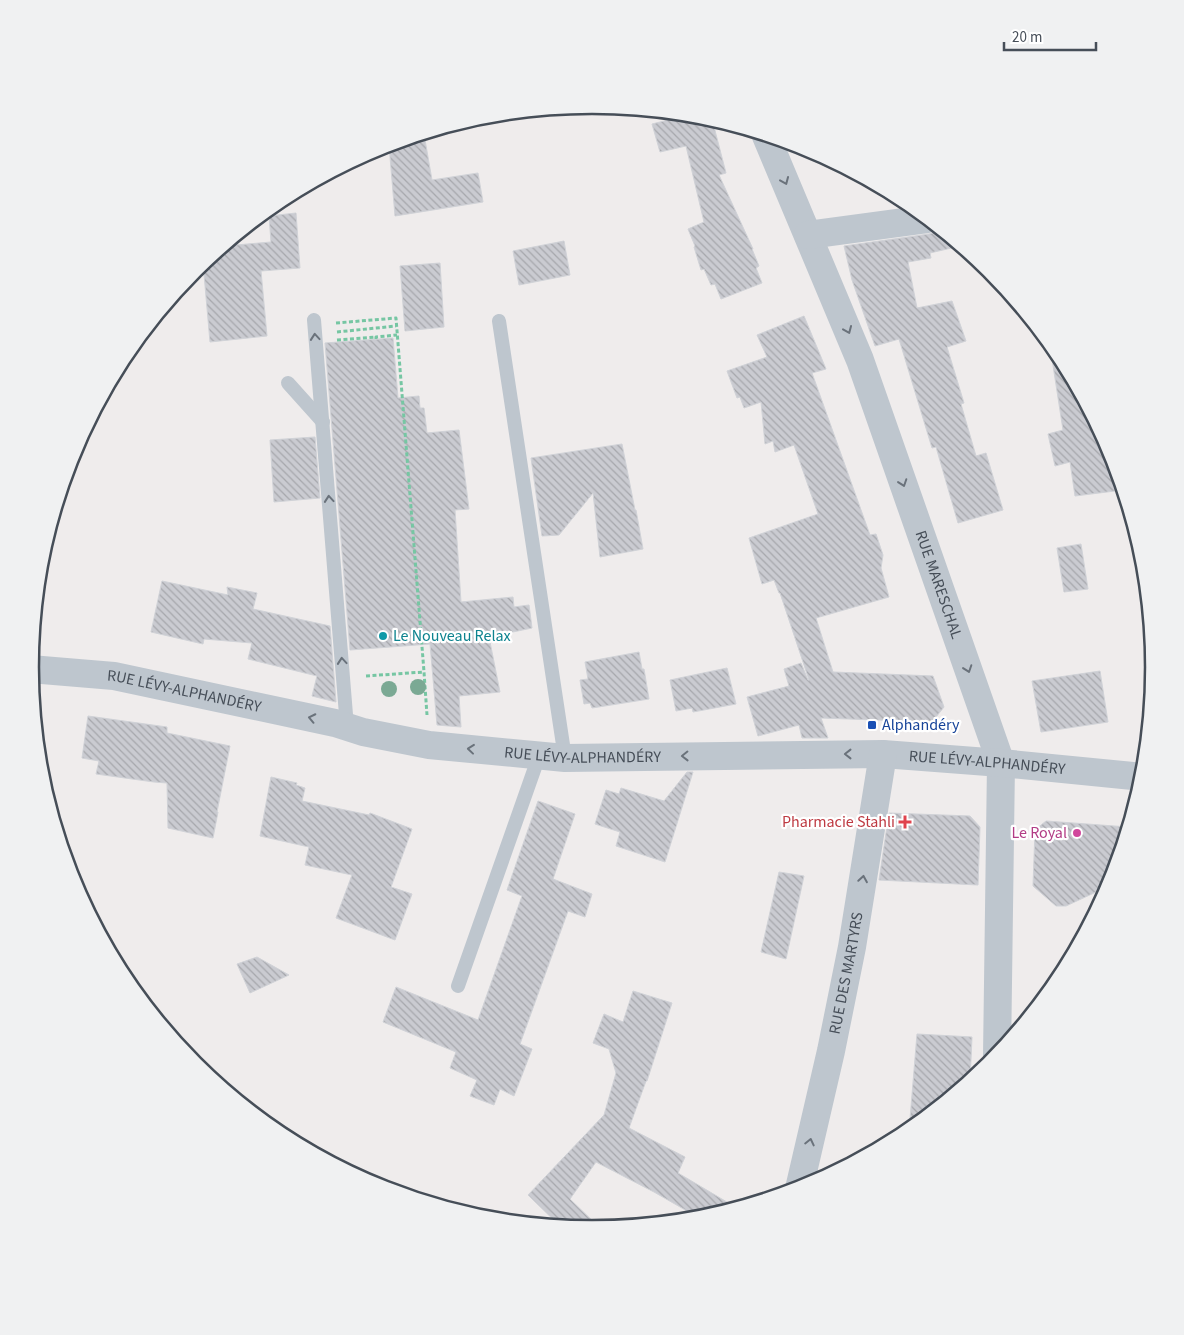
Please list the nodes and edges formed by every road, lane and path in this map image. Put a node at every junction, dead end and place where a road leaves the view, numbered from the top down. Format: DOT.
graph roads {
  1 [pos="769,144"];
  2 [pos="917,220"];
  3 [pos="808,235"];
  4 [pos="314,320"];
  5 [pos="499,321"];
  6 [pos="330,323"];
  7 [pos="396,326"];
  8 [pos="334,332"];
  9 [pos="397,335"];
  10 [pos="335,340"];
  11 [pos="288,383"];
  12 [pos="323,422"];
  13 [pos="39,670"];
  14 [pos="424,672"];
  15 [pos="361,676"];
  16 [pos="347,727"];
  17 [pos="429,745"];
  18 [pos="883,754"];
  19 [pos="552,757"];
  20 [pos="1001,763"];
  21 [pos="1135,776"];
  22 [pos="458,986"];
  23 [pos="997,1044"];
  24 [pos="801,1180"];
  1 -- 3 [label="street, RUE MARESCHAL, one-way"];
  2 -- 3 [label="street"];
  3 -- 20 [label="street, RUE MARESCHAL, one-way"];
  12 -- 4 [label="lane, one-way"];
  5 -- 19 [label="lane"];
  6 -- 7 [label="path"];
  7 -- 8 [label="path"];
  7 -- 9 [label="path"];
  9 -- 10 [label="path"];
  9 -- 14 [label="path"];
  11 -- 12 [label="lane"];
  16 -- 12 [label="lane, one-way"];
  16 -- 13 [label="street, RUE LÉVY-ALPHANDÉRY, one-way"];
  14 -- 15 [label="path"];
  14 -- 17 [label="path"];
  16 -- 17 [label="street, RUE LÉVY-ALPHANDÉRY"];
  19 -- 17 [label="street, RUE LÉVY-ALPHANDÉRY, one-way"];
  18 -- 19 [label="street, RUE LÉVY-ALPHANDÉRY, one-way"];
  18 -- 20 [label="street, RUE LÉVY-ALPHANDÉRY"];
  24 -- 18 [label="street, RUE DES MARTYRS, one-way"];
  19 -- 22 [label="lane"];
  20 -- 21 [label="street, RUE LÉVY-ALPHANDÉRY"];
  20 -- 23 [label="street, RUE MARESCHAL"];
}
